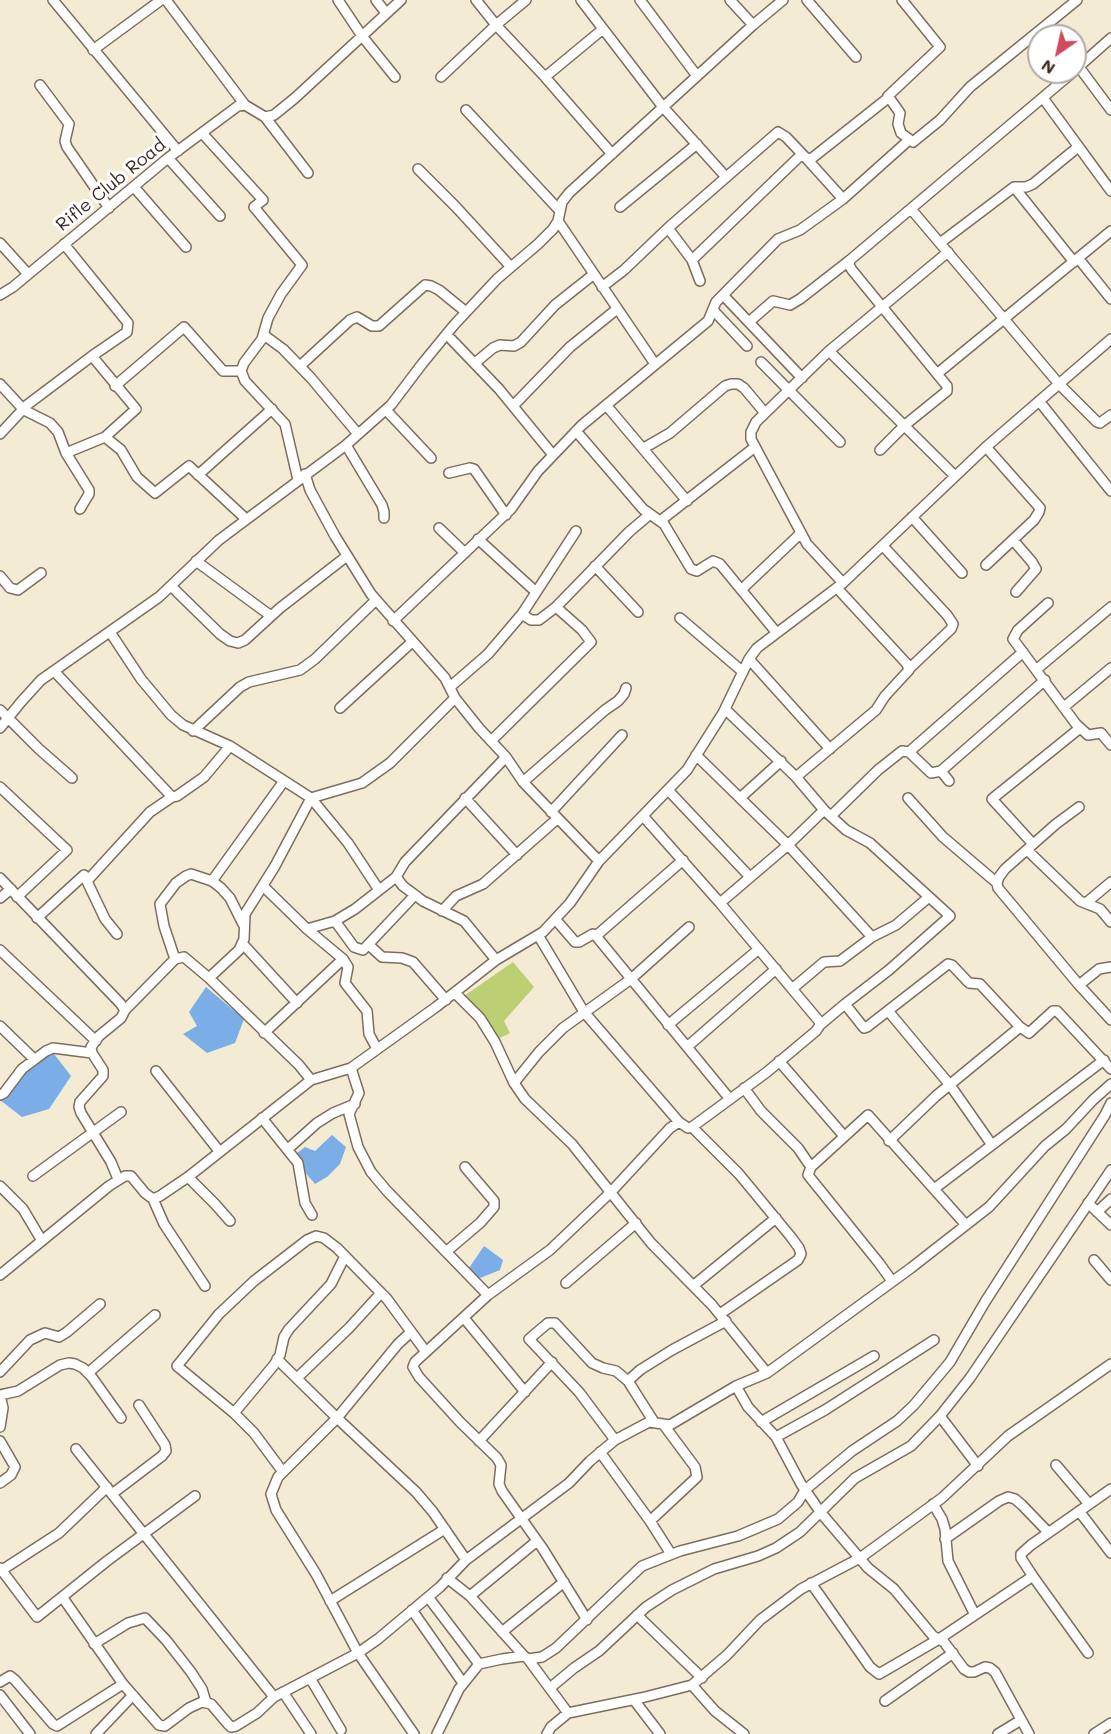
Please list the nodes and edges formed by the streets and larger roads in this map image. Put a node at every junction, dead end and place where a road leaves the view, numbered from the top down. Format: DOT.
graph roads {
  1 [pos="53,0"];
  2 [pos="161,0"];
  3 [pos="166,0"];
  4 [pos="338,0"];
  5 [pos="376,0"];
  6 [pos="401,0"];
  7 [pos="477,0"];
  8 [pos="526,0"];
  9 [pos="581,0"];
  10 [pos="640,0"];
  11 [pos="730,0"];
  12 [pos="783,0"];
  13 [pos="807,0"];
  14 [pos="902,0"];
  15 [pos="1077,0"];
  16 [pos="386,14"];
  17 [pos="496,25"];
  18 [pos="753,25"];
  19 [pos="603,29"];
  20 [pos="362,36"];
  21 [pos="1111,38"];
  22 [pos="93,50"];
  23 [pos="856,57"];
  24 [pos="1087,59"];
  25 [pos="697,76"];
  26 [pos="395,77"];
  27 [pos="441,77"];
  28 [pos="545,77"];
  29 [pos="1087,82"];
  30 [pos="1059,84"];
  31 [pos="40,85"];
  32 [pos="888,98"];
  33 [pos="1043,98"];
  34 [pos="245,105"];
  35 [pos="663,107"];
  36 [pos="466,110"];
  37 [pos="1111,110"];
  38 [pos="264,117"];
  39 [pos="202,133"];
  40 [pos="909,140"];
  41 [pos="697,144"];
  42 [pos="1078,147"];
  43 [pos="178,151"];
  44 [pos="612,154"];
  45 [pos="804,156"];
  46 [pos="168,158"];
  47 [pos="418,169"];
  48 [pos="308,173"];
  49 [pos="726,177"];
  50 [pos="134,187"];
  51 [pos="1014,187"];
  52 [pos="1110,189"];
  53 [pos="843,200"];
  54 [pos="620,207"];
  55 [pos="109,208"];
  56 [pos="911,209"];
  57 [pos="559,210"];
  58 [pos="220,216"];
  59 [pos="558,221"];
  60 [pos="668,228"];
  61 [pos="1111,231"];
  62 [pos="0,243"];
  63 [pos="940,243"];
  64 [pos="64,244"];
  65 [pos="186,247"];
  66 [pos="948,252"];
  67 [pos="692,260"];
  68 [pos="850,260"];
  69 [pos="1076,260"];
  70 [pos="511,267"];
  71 [pos="28,274"];
  72 [pos="594,274"];
  73 [pos="700,281"];
  74 [pos="602,287"];
  75 [pos="0,295"];
  76 [pos="723,295"];
  77 [pos="1111,299"];
  78 [pos="882,307"];
  79 [pos="617,309"];
  80 [pos="714,310"];
  81 [pos="466,312"];
  82 [pos="1004,320"];
  83 [pos="749,322"];
  84 [pos="264,334"];
  85 [pos="451,339"];
  86 [pos="1111,339"];
  87 [pos="747,346"];
  88 [pos="829,351"];
  89 [pos="92,356"];
  90 [pos="761,362"];
  91 [pos="475,363"];
  92 [pos="655,364"];
  93 [pos="300,366"];
  94 [pos="241,371"];
  95 [pos="938,374"];
  96 [pos="802,378"];
  97 [pos="0,384"];
  98 [pos="1059,384"];
  99 [pos="115,386"];
  100 [pos="789,391"];
  101 [pos="1040,401"];
  102 [pos="606,405"];
  103 [pos="513,406"];
  104 [pos="272,409"];
  105 [pos="24,410"];
  106 [pos="386,410"];
  107 [pos="765,414"];
  108 [pos="1111,415"];
  109 [pos="905,425"];
  110 [pos="576,431"];
  111 [pos="0,434"];
  112 [pos="358,434"];
  113 [pos="105,437"];
  114 [pos="840,442"];
  115 [pos="346,444"];
  116 [pos="755,447"];
  117 [pos="986,447"];
  118 [pos="644,448"];
  119 [pos="880,450"];
  120 [pos="66,453"];
  121 [pos="553,455"];
  122 [pos="431,458"];
  123 [pos="449,473"];
  124 [pos="198,475"];
  125 [pos="955,476"];
  126 [pos="302,477"];
  127 [pos="1111,491"];
  128 [pos="687,501"];
  129 [pos="80,509"];
  130 [pos="506,515"];
  131 [pos="650,515"];
  132 [pos="912,517"];
  133 [pos="384,518"];
  134 [pos="246,519"];
  135 [pos="660,521"];
  136 [pos="438,528"];
  137 [pos="576,531"];
  138 [pos="801,533"];
  139 [pos="478,539"];
  140 [pos="1013,540"];
  141 [pos="883,546"];
  142 [pos="465,553"];
  143 [pos="347,556"];
  144 [pos="196,561"];
  145 [pos="595,566"];
  146 [pos="986,566"];
  147 [pos="41,573"];
  148 [pos="962,573"];
  149 [pos="0,576"];
  150 [pos="171,586"];
  151 [pos="840,586"];
  152 [pos="742,589"];
  153 [pos="536,592"];
  154 [pos="1016,592"];
  155 [pos="376,600"];
  156 [pos="1048,603"];
  157 [pos="556,607"];
  158 [pos="1111,607"];
  159 [pos="638,612"];
  160 [pos="522,615"];
  161 [pos="271,616"];
  162 [pos="680,618"];
  163 [pos="393,621"];
  164 [pos="110,632"];
  165 [pos="776,632"];
  166 [pos="412,642"];
  167 [pos="1023,652"];
  168 [pos="749,659"];
  169 [pos="909,668"];
  170 [pos="1111,668"];
  171 [pos="1037,669"];
  172 [pos="54,671"];
  173 [pos="743,672"];
  174 [pos="1045,680"];
  175 [pos="450,687"];
  176 [pos="626,688"];
  177 [pos="454,698"];
  178 [pos="1064,707"];
  179 [pos="340,708"];
  180 [pos="725,709"];
  181 [pos="0,710"];
  182 [pos="7,718"];
  183 [pos="0,728"];
  184 [pos="1080,728"];
  185 [pos="193,731"];
  186 [pos="622,735"];
  187 [pos="491,741"];
  188 [pos="1111,745"];
  189 [pos="230,746"];
  190 [pos="830,749"];
  191 [pos="909,752"];
  192 [pos="696,755"];
  193 [pos="506,758"];
  194 [pos="781,761"];
  195 [pos="941,771"];
  196 [pos="796,777"];
  197 [pos="72,778"];
  198 [pos="284,781"];
  199 [pos="523,782"];
  200 [pos="949,782"];
  201 [pos="0,787"];
  202 [pos="668,790"];
  203 [pos="172,797"];
  204 [pos="311,798"];
  205 [pos="465,798"];
  206 [pos="740,798"];
  207 [pos="908,798"];
  208 [pos="1079,807"];
  209 [pos="828,813"];
  210 [pos="554,816"];
  211 [pos="643,816"];
  212 [pos="788,845"];
  213 [pos="1030,847"];
  214 [pos="517,855"];
  215 [pos="683,860"];
  216 [pos="598,861"];
  217 [pos="396,877"];
  218 [pos="750,877"];
  219 [pos="0,878"];
  220 [pos="87,881"];
  221 [pos="212,881"];
  222 [pos="1111,882"];
  223 [pos="996,883"];
  224 [pos="263,886"];
  225 [pos="379,890"];
  226 [pos="14,893"];
  227 [pos="415,895"];
  228 [pos="929,897"];
  229 [pos="0,898"];
  230 [pos="720,903"];
  231 [pos="1086,903"];
  232 [pos="442,911"];
  233 [pos="37,918"];
  234 [pos="556,920"];
  235 [pos="334,921"];
  236 [pos="1111,922"];
  237 [pos="243,924"];
  238 [pos="690,927"];
  239 [pos="307,929"];
  240 [pos="117,934"];
  241 [pos="538,935"];
  242 [pos="596,936"];
  243 [pos="872,937"];
  244 [pos="242,943"];
  245 [pos="369,945"];
  246 [pos="759,949"];
  247 [pos="0,950"];
  248 [pos="176,959"];
  249 [pos="343,959"];
  250 [pos="496,960"];
  251 [pos="1111,967"];
  252 [pos="776,969"];
  253 [pos="209,978"];
  254 [pos="631,979"];
  255 [pos="1079,985"];
  256 [pos="792,989"];
  257 [pos="455,993"];
  258 [pos="446,1000"];
  259 [pos="297,1003"];
  260 [pos="845,1004"];
  261 [pos="125,1010"];
  262 [pos="584,1012"];
  263 [pos="889,1012"];
  264 [pos="1111,1020"];
  265 [pos="668,1025"];
  266 [pos="820,1025"];
  267 [pos="0,1026"];
  268 [pos="1020,1026"];
  269 [pos="264,1033"];
  270 [pos="96,1041"];
  271 [pos="687,1047"];
  272 [pos="377,1049"];
  273 [pos="92,1053"];
  274 [pos="34,1059"];
  275 [pos="779,1061"];
  276 [pos="1108,1064"];
  277 [pos="351,1068"];
  278 [pos="156,1071"];
  279 [pos="311,1080"];
  280 [pos="514,1083"];
  281 [pos="1111,1084"];
  282 [pos="950,1085"];
  283 [pos="744,1088"];
  284 [pos="0,1095"];
  285 [pos="729,1098"];
  286 [pos="1111,1103"];
  287 [pos="354,1104"];
  288 [pos="121,1112"];
  289 [pos="262,1118"];
  290 [pos="679,1122"];
  291 [pos="692,1127"];
  292 [pos="93,1133"];
  293 [pos="844,1136"];
  294 [pos="889,1141"];
  295 [pos="992,1145"];
  296 [pos="288,1149"];
  297 [pos="219,1151"];
  298 [pos="465,1167"];
  299 [pos="811,1167"];
  300 [pos="1111,1170"];
  301 [pos="33,1176"];
  302 [pos="188,1177"];
  303 [pos="118,1179"];
  304 [pos="0,1186"];
  305 [pos="934,1189"];
  306 [pos="610,1192"];
  307 [pos="153,1198"];
  308 [pos="1111,1199"];
  309 [pos="1088,1203"];
  310 [pos="1097,1212"];
  311 [pos="312,1215"];
  312 [pos="776,1218"];
  313 [pos="230,1221"];
  314 [pos="636,1223"];
  315 [pos="1111,1224"];
  316 [pos="966,1225"];
  317 [pos="42,1241"];
  318 [pos="447,1251"];
  319 [pos="345,1256"];
  320 [pos="1094,1260"];
  321 [pos="2,1269"];
  322 [pos="1111,1280"];
  323 [pos="892,1281"];
  324 [pos="566,1283"];
  325 [pos="205,1286"];
  326 [pos="693,1286"];
  327 [pos="381,1293"];
  328 [pos="488,1295"];
  329 [pos="100,1304"];
  330 [pos="155,1315"];
  331 [pos="464,1318"];
  332 [pos="723,1318"];
  333 [pos="411,1332"];
  334 [pos="934,1340"];
  335 [pos="426,1352"];
  336 [pos="874,1356"];
  337 [pos="277,1359"];
  338 [pos="552,1362"];
  339 [pos="1111,1364"];
  340 [pos="0,1372"];
  341 [pos="88,1373"];
  342 [pos="766,1373"];
  343 [pos="297,1378"];
  344 [pos="628,1381"];
  345 [pos="736,1386"];
  346 [pos="525,1392"];
  347 [pos="0,1395"];
  348 [pos="139,1405"];
  349 [pos="234,1413"];
  350 [pos="940,1416"];
  351 [pos="121,1418"];
  352 [pos="337,1418"];
  353 [pos="762,1422"];
  354 [pos="659,1423"];
  355 [pos="0,1427"];
  356 [pos="776,1437"];
  357 [pos="0,1440"];
  358 [pos="615,1440"];
  359 [pos="479,1441"];
  360 [pos="76,1449"];
  361 [pos="600,1452"];
  362 [pos="1056,1465"];
  363 [pos="978,1466"];
  364 [pos="283,1472"];
  365 [pos="0,1483"];
  366 [pos="1111,1489"];
  367 [pos="110,1491"];
  368 [pos="807,1493"];
  369 [pos="195,1496"];
  370 [pos="933,1504"];
  371 [pos="1089,1504"];
  372 [pos="819,1510"];
  373 [pos="1080,1511"];
  374 [pos="521,1517"];
  375 [pos="650,1521"];
  376 [pos="445,1529"];
  377 [pos="1048,1533"];
  378 [pos="145,1535"];
  379 [pos="945,1539"];
  380 [pos="537,1540"];
  381 [pos="1111,1553"];
  382 [pos="671,1554"];
  383 [pos="860,1558"];
  384 [pos="466,1560"];
  385 [pos="2,1573"];
  386 [pos="1032,1575"];
  387 [pos="447,1578"];
  388 [pos="564,1582"];
  389 [pos="811,1583"];
  390 [pos="470,1596"];
  391 [pos="428,1597"];
  392 [pos="63,1598"];
  393 [pos="330,1601"];
  394 [pos="412,1610"];
  395 [pos="975,1615"];
  396 [pos="637,1616"];
  397 [pos="587,1620"];
  398 [pos="502,1632"];
  399 [pos="939,1640"];
  400 [pos="94,1644"];
  401 [pos="358,1653"];
  402 [pos="953,1653"];
  403 [pos="1088,1653"];
  404 [pos="528,1660"];
  405 [pos="479,1664"];
  406 [pos="310,1678"];
  407 [pos="702,1678"];
  408 [pos="0,1682"];
  409 [pos="463,1683"];
  410 [pos="123,1684"];
  411 [pos="692,1685"];
  412 [pos="548,1686"];
  413 [pos="283,1692"];
  414 [pos="0,1695"];
  415 [pos="133,1695"];
  416 [pos="274,1697"];
  417 [pos="634,1700"];
  418 [pos="885,1701"];
  419 [pos="206,1702"];
  420 [pos="568,1713"];
  421 [pos="1021,1720"];
  422 [pos="1111,1724"];
  423 [pos="235,1730"];
  424 [pos="341,1730"];
  425 [pos="30,1734"];
  426 [pos="96,1734"];
  427 [pos="311,1734"];
  428 [pos="414,1734"];
  429 [pos="437,1734"];
  430 [pos="547,1734"];
  431 [pos="660,1734"];
  432 [pos="744,1734"];
  433 [pos="998,1734"];
  434 [pos="1029,1734"];
  435 [pos="1094,1734"];
  1 -- 22 [label="street"];
  2 -- 22 [label="street"];
  3 -- 34 [label="street"];
  4 -- 20 [label="street"];
  5 -- 16 [label="street"];
  6 -- 16 [label="street"];
  7 -- 17 [label="street"];
  8 -- 17 [label="street"];
  9 -- 19 [label="street"];
  10 -- 25 [label="street"];
  11 -- 18 [label="street"];
  12 -- 18 [label="street"];
  13 -- 23 [label="street"];
  14 -- 32 [label="street"];
  15 -- 40 [label="street"];
  16 -- 20 [label="street"];
  17 -- 27 [label="street"];
  17 -- 28 [label="street"];
  18 -- 25 [label="street"];
  19 -- 28 [label="street"];
  19 -- 35 [label="street"];
  20 -- 26 [label="street"];
  20 -- 38 [label="street"];
  21 -- 24 [label="street"];
  22 -- 43 [label="street"];
  25 -- 35 [label="street"];
  28 -- 44 [label="street"];
  29 -- 37 [label="street"];
  30 -- 33 [label="street"];
  31 -- 55 [label="street"];
  32 -- 40 [label="street"];
  32 -- 45 [label="street"];
  33 -- 42 [label="street"];
  33 -- 56 [label="street"];
  34 -- 38 [label="street"];
  34 -- 39 [label="street, Rifle Club Road"];
  35 -- 41 [label="street"];
  35 -- 44 [label="street"];
  36 -- 57 [label="street"];
  38 -- 48 [label="street"];
  39 -- 43 [label="street, Rifle Club Road"];
  39 -- 84 [label="street"];
  40 -- 53 [label="street"];
  41 -- 49 [label="street"];
  41 -- 54 [label="street"];
  42 -- 51 [label="street"];
  42 -- 52 [label="street"];
  43 -- 46 [label="street, Rifle Club Road"];
  44 -- 57 [label="street"];
  45 -- 49 [label="street"];
  45 -- 53 [label="street"];
  45 -- 67 [label="street"];
  46 -- 50 [label="street, Rifle Club Road"];
  46 -- 58 [label="street"];
  47 -- 70 [label="street"];
  49 -- 60 [label="street"];
  50 -- 55 [label="street, Rifle Club Road"];
  50 -- 65 [label="street"];
  51 -- 63 [label="street"];
  51 -- 69 [label="street"];
  53 -- 76 [label="street"];
  55 -- 64 [label="street, Rifle Club Road"];
  56 -- 63 [label="street"];
  56 -- 68 [label="street"];
  57 -- 59 [label="street"];
  59 -- 70 [label="street"];
  59 -- 72 [label="street"];
  60 -- 67 [label="street"];
  60 -- 74 [label="street"];
  61 -- 69 [label="street"];
  62 -- 71 [label="street"];
  63 -- 66 [label="street"];
  64 -- 71 [label="street, Rifle Club Road"];
  64 -- 89 [label="street"];
  66 -- 78 [label="street"];
  66 -- 82 [label="street"];
  67 -- 73 [label="street"];
  68 -- 78 [label="street"];
  68 -- 83 [label="street"];
  69 -- 77 [label="street"];
  69 -- 82 [label="street"];
  70 -- 81 [label="street"];
  71 -- 75 [label="street, Rifle Club Road"];
  72 -- 74 [label="street"];
  72 -- 91 [label="street"];
  74 -- 79 [label="street"];
  76 -- 80 [label="street"];
  76 -- 83 [label="street"];
  78 -- 88 [label="street"];
  78 -- 95 [label="street"];
  79 -- 92 [label="street"];
  79 -- 103 [label="street"];
  80 -- 87 [label="street"];
  80 -- 92 [label="street"];
  81 -- 93 [label="street"];
  81 -- 106 [label="street"];
  82 -- 95 [label="street"];
  82 -- 98 [label="street"];
  83 -- 96 [label="street"];
  84 -- 93 [label="street"];
  84 -- 94 [label="street"];
  85 -- 91 [label="street"];
  86 -- 98 [label="street"];
  88 -- 96 [label="street"];
  88 -- 109 [label="street"];
  89 -- 99 [label="street"];
  89 -- 105 [label="street"];
  90 -- 100 [label="street"];
  91 -- 103 [label="street"];
  92 -- 102 [label="street"];
  93 -- 112 [label="street"];
  94 -- 99 [label="street"];
  94 -- 104 [label="street"];
  95 -- 109 [label="street"];
  96 -- 100 [label="street"];
  97 -- 105 [label="street"];
  98 -- 101 [label="street"];
  98 -- 108 [label="street"];
  99 -- 113 [label="street"];
  100 -- 107 [label="street"];
  100 -- 114 [label="street"];
  101 -- 117 [label="street"];
  101 -- 127 [label="street"];
  102 -- 110 [label="street"];
  102 -- 118 [label="street"];
  103 -- 121 [label="street"];
  104 -- 124 [label="street"];
  104 -- 126 [label="street"];
  105 -- 111 [label="street"];
  105 -- 120 [label="street"];
  106 -- 112 [label="street"];
  106 -- 122 [label="street"];
  107 -- 116 [label="street"];
  107 -- 118 [label="street"];
  109 -- 119 [label="street"];
  109 -- 125 [label="street"];
  110 -- 121 [label="street"];
  110 -- 131 [label="street"];
  112 -- 115 [label="street"];
  113 -- 120 [label="street"];
  113 -- 124 [label="street"];
  115 -- 126 [label="street"];
  115 -- 133 [label="street"];
  116 -- 128 [label="street"];
  116 -- 138 [label="street"];
  117 -- 125 [label="street"];
  117 -- 140 [label="street"];
  118 -- 128 [label="street"];
  120 -- 129 [label="street"];
  121 -- 130 [label="street"];
  123 -- 130 [label="street"];
  124 -- 134 [label="street"];
  125 -- 132 [label="street"];
  126 -- 134 [label="street"];
  126 -- 143 [label="street"];
  128 -- 135 [label="street"];
  130 -- 139 [label="street"];
  131 -- 135 [label="street"];
  131 -- 145 [label="street"];
  132 -- 141 [label="street"];
  132 -- 148 [label="street"];
  134 -- 144 [label="street"];
  135 -- 152 [label="street"];
  136 -- 142 [label="street"];
  137 -- 153 [label="street"];
  138 -- 151 [label="street"];
  138 -- 152 [label="street"];
  139 -- 142 [label="street"];
  139 -- 153 [label="street"];
  140 -- 146 [label="street"];
  140 -- 154 [label="street"];
  141 -- 151 [label="street"];
  141 -- 169 [label="street"];
  142 -- 163 [label="street"];
  143 -- 155 [label="street"];
  143 -- 161 [label="street"];
  144 -- 150 [label="street"];
  144 -- 161 [label="street"];
  145 -- 157 [label="street"];
  145 -- 159 [label="street"];
  147 -- 149 [label="street"];
  150 -- 161 [label="street"];
  150 -- 164 [label="street"];
  151 -- 165 [label="street"];
  151 -- 169 [label="street"];
  152 -- 165 [label="street"];
  153 -- 160 [label="street"];
  155 -- 163 [label="street"];
  155 -- 185 [label="street"];
  156 -- 167 [label="street"];
  157 -- 160 [label="street"];
  157 -- 187 [label="street"];
  158 -- 171 [label="street"];
  160 -- 175 [label="street"];
  162 -- 173 [label="street"];
  163 -- 166 [label="street"];
  164 -- 172 [label="street"];
  164 -- 185 [label="street"];
  165 -- 168 [label="street"];
  166 -- 175 [label="street"];
  166 -- 179 [label="street"];
  167 -- 171 [label="street"];
  167 -- 191 [label="street"];
  168 -- 173 [label="street"];
  168 -- 190 [label="street"];
  169 -- 190 [label="street"];
  170 -- 178 [label="street"];
  171 -- 174 [label="street"];
  172 -- 182 [label="street"];
  172 -- 203 [label="street"];
  173 -- 180 [label="street"];
  174 -- 178 [label="street"];
  174 -- 195 [label="street"];
  175 -- 177 [label="street"];
  176 -- 199 [label="street"];
  177 -- 187 [label="street"];
  177 -- 204 [label="street"];
  178 -- 184 [label="street"];
  180 -- 192 [label="street"];
  180 -- 194 [label="street"];
  181 -- 182 [label="street"];
  182 -- 183 [label="street"];
  182 -- 197 [label="street"];
  184 -- 188 [label="street"];
  184 -- 213 [label="street"];
  185 -- 189 [label="street"];
  186 -- 210 [label="street"];
  187 -- 193 [label="street"];
  189 -- 198 [label="street"];
  189 -- 203 [label="street"];
  190 -- 196 [label="street"];
  191 -- 195 [label="street"];
  191 -- 209 [label="street"];
  192 -- 202 [label="street"];
  192 -- 206 [label="street"];
  193 -- 199 [label="street"];
  193 -- 205 [label="street"];
  194 -- 196 [label="street"];
  194 -- 206 [label="street"];
  195 -- 200 [label="street"];
  196 -- 209 [label="street"];
  198 -- 204 [label="street"];
  198 -- 221 [label="street"];
  199 -- 210 [label="street"];
  201 -- 226 [label="street"];
  202 -- 211 [label="street"];
  202 -- 218 [label="street"];
  203 -- 220 [label="street"];
  204 -- 224 [label="street"];
  204 -- 225 [label="street"];
  205 -- 214 [label="street"];
  205 -- 217 [label="street"];
  206 -- 212 [label="street"];
  207 -- 223 [label="street"];
  208 -- 213 [label="street"];
  209 -- 212 [label="street"];
  209 -- 228 [label="street"];
  210 -- 214 [label="street"];
  210 -- 216 [label="street"];
  211 -- 215 [label="street"];
  211 -- 216 [label="street"];
  212 -- 218 [label="street"];
  212 -- 243 [label="street"];
  213 -- 223 [label="street"];
  213 -- 231 [label="street"];
  214 -- 232 [label="street"];
  215 -- 230 [label="street"];
  215 -- 242 [label="street"];
  216 -- 234 [label="street"];
  217 -- 225 [label="street"];
  217 -- 227 [label="street"];
  218 -- 230 [label="street"];
  219 -- 226 [label="street"];
  220 -- 233 [label="street"];
  220 -- 240 [label="street"];
  221 -- 237 [label="street"];
  221 -- 248 [label="street"];
  222 -- 231 [label="street"];
  223 -- 255 [label="street"];
  224 -- 237 [label="street"];
  224 -- 239 [label="street"];
  225 -- 235 [label="street"];
  226 -- 229 [label="street"];
  226 -- 233 [label="street"];
  227 -- 232 [label="street"];
  227 -- 245 [label="street"];
  228 -- 243 [label="street"];
  228 -- 260 [label="street"];
  230 -- 246 [label="street"];
  231 -- 236 [label="street"];
  232 -- 250 [label="street"];
  233 -- 261 [label="street"];
  234 -- 241 [label="street"];
  234 -- 242 [label="street"];
  235 -- 239 [label="street"];
  235 -- 245 [label="street"];
  237 -- 244 [label="street"];
  238 -- 254 [label="street"];
  239 -- 249 [label="street"];
  241 -- 250 [label="street"];
  241 -- 262 [label="street"];
  242 -- 254 [label="street"];
  243 -- 256 [label="street"];
  244 -- 253 [label="street"];
  244 -- 259 [label="street"];
  245 -- 258 [label="street"];
  246 -- 252 [label="street"];
  246 -- 265 [label="street"];
  247 -- 270 [label="street"];
  248 -- 253 [label="street"];
  248 -- 261 [label="street"];
  249 -- 259 [label="street"];
  249 -- 272 [label="street"];
  250 -- 257 [label="street"];
  251 -- 255 [label="street"];
  252 -- 256 [label="street"];
  252 -- 271 [label="street"];
  253 -- 269 [label="street"];
  254 -- 262 [label="street"];
  254 -- 265 [label="street"];
  255 -- 264 [label="street"];
  256 -- 266 [label="street"];
  257 -- 258 [label="street"];
  257 -- 280 [label="street"];
  258 -- 272 [label="street"];
  259 -- 269 [label="street"];
  260 -- 263 [label="street"];
  260 -- 266 [label="street"];
  261 -- 270 [label="street"];
  262 -- 280 [label="street"];
  262 -- 290 [label="street"];
  263 -- 268 [label="street"];
  263 -- 282 [label="street"];
  265 -- 271 [label="street"];
  266 -- 275 [label="street"];
  267 -- 274 [label="street"];
  268 -- 276 [label="street"];
  268 -- 282 [label="street"];
  269 -- 279 [label="street"];
  270 -- 273 [label="street"];
  271 -- 285 [label="street"];
  272 -- 277 [label="street"];
  273 -- 274 [label="street"];
  273 -- 292 [label="street"];
  274 -- 284 [label="street"];
  275 -- 283 [label="street"];
  275 -- 293 [label="street"];
  276 -- 295 [label="street"];
  277 -- 279 [label="street"];
  277 -- 287 [label="street"];
  278 -- 297 [label="street"];
  279 -- 289 [label="street"];
  280 -- 306 [label="street"];
  281 -- 316 [label="street"];
  282 -- 294 [label="street"];
  282 -- 295 [label="street"];
  283 -- 285 [label="street"];
  283 -- 299 [label="street"];
  285 -- 291 [label="street"];
  286 -- 368 [label="street"];
  287 -- 296 [label="street"];
  287 -- 318 [label="street"];
  288 -- 292 [label="street"];
  289 -- 296 [label="street"];
  289 -- 297 [label="street"];
  290 -- 291 [label="street"];
  290 -- 306 [label="street"];
  291 -- 312 [label="street"];
  292 -- 301 [label="street"];
  292 -- 303 [label="street"];
  293 -- 294 [label="street"];
  293 -- 299 [label="street"];
  294 -- 305 [label="street"];
  295 -- 305 [label="street"];
  296 -- 311 [label="street"];
  297 -- 302 [label="street"];
  298 -- 318 [label="street"];
  299 -- 323 [label="street"];
  300 -- 309 [label="street"];
  302 -- 307 [label="street"];
  302 -- 313 [label="street"];
  303 -- 307 [label="street"];
  303 -- 317 [label="street"];
  304 -- 317 [label="street"];
  305 -- 316 [label="street"];
  306 -- 314 [label="street"];
  306 -- 328 [label="street"];
  307 -- 325 [label="street"];
  308 -- 310 [label="street"];
  309 -- 310 [label="street"];
  309 -- 350 [label="street"];
  310 -- 315 [label="street"];
  312 -- 326 [label="street"];
  312 -- 332 [label="street"];
  314 -- 324 [label="street"];
  314 -- 326 [label="street"];
  316 -- 323 [label="street"];
  317 -- 321 [label="street"];
  318 -- 328 [label="street"];
  319 -- 327 [label="street"];
  319 -- 337 [label="street"];
  319 -- 349 [label="street"];
  320 -- 322 [label="street"];
  323 -- 342 [label="street"];
  326 -- 332 [label="street"];
  327 -- 333 [label="street"];
  327 -- 343 [label="street"];
  328 -- 331 [label="street"];
  329 -- 340 [label="street"];
  330 -- 341 [label="street"];
  331 -- 335 [label="street"];
  331 -- 346 [label="street"];
  332 -- 342 [label="street"];
  332 -- 344 [label="street"];
  333 -- 335 [label="street"];
  333 -- 352 [label="street"];
  334 -- 356 [label="street"];
  335 -- 359 [label="street"];
  336 -- 353 [label="street"];
  337 -- 343 [label="street"];
  337 -- 349 [label="street"];
  338 -- 344 [label="street"];
  338 -- 346 [label="street"];
  338 -- 358 [label="street"];
  339 -- 363 [label="street"];
  341 -- 347 [label="street"];
  341 -- 351 [label="street"];
  342 -- 345 [label="street"];
  343 -- 352 [label="street"];
  344 -- 354 [label="street"];
  345 -- 353 [label="street"];
  345 -- 354 [label="street"];
  346 -- 359 [label="street"];
  347 -- 355 [label="street"];
  348 -- 367 [label="street"];
  349 -- 364 [label="street"];
  350 -- 363 [label="street"];
  350 -- 372 [label="street"];
  352 -- 364 [label="street"];
  352 -- 376 [label="street"];
  353 -- 356 [label="street"];
  354 -- 358 [label="street"];
  354 -- 375 [label="street"];
  356 -- 368 [label="street"];
  357 -- 365 [label="street"];
  358 -- 361 [label="street"];
  359 -- 374 [label="street"];
  360 -- 367 [label="street"];
  361 -- 374 [label="street"];
  361 -- 375 [label="street"];
  362 -- 371 [label="street"];
  363 -- 370 [label="street"];
  364 -- 393 [label="street"];
  366 -- 371 [label="street"];
  367 -- 378 [label="street"];
  367 -- 385 [label="street"];
  368 -- 372 [label="street"];
  368 -- 382 [label="street"];
  369 -- 378 [label="street"];
  370 -- 379 [label="street"];
  370 -- 383 [label="street"];
  371 -- 373 [label="street"];
  372 -- 383 [label="street"];
  372 -- 396 [label="street"];
  373 -- 377 [label="street"];
  373 -- 381 [label="street"];
  374 -- 380 [label="street"];
  374 -- 384 [label="street"];
  375 -- 382 [label="street"];
  376 -- 384 [label="street"];
  376 -- 393 [label="street"];
  377 -- 379 [label="street"];
  377 -- 386 [label="street"];
  378 -- 392 [label="street"];
  378 -- 416 [label="street"];
  379 -- 395 [label="street"];
  380 -- 388 [label="street"];
  380 -- 390 [label="street"];
  382 -- 397 [label="street"];
  383 -- 389 [label="street"];
  383 -- 399 [label="street"];
  384 -- 387 [label="street"];
  385 -- 392 [label="street"];
  386 -- 395 [label="street"];
  386 -- 403 [label="street"];
  387 -- 390 [label="street"];
  387 -- 391 [label="street"];
  388 -- 397 [label="street"];
  388 -- 398 [label="street"];
  389 -- 399 [label="street"];
  389 -- 407 [label="street"];
  390 -- 398 [label="street"];
  391 -- 394 [label="street"];
  391 -- 405 [label="street"];
  392 -- 400 [label="street"];
  393 -- 401 [label="street"];
  394 -- 401 [label="street"];
  394 -- 409 [label="street"];
  395 -- 399 [label="street"];
  396 -- 407 [label="street"];
  396 -- 412 [label="street"];
  397 -- 404 [label="street"];
  398 -- 404 [label="street"];
  399 -- 402 [label="street"];
  400 -- 410 [label="street"];
  400 -- 419 [label="street"];
  401 -- 406 [label="street"];
  401 -- 428 [label="street"];
  402 -- 418 [label="street"];
  402 -- 421 [label="street"];
  404 -- 405 [label="street"];
  404 -- 412 [label="street"];
  405 -- 409 [label="street"];
  406 -- 413 [label="street"];
  406 -- 424 [label="street"];
  407 -- 411 [label="street"];
  408 -- 410 [label="street"];
  409 -- 429 [label="street"];
  410 -- 415 [label="street"];
  411 -- 417 [label="street"];
  411 -- 432 [label="street"];
  412 -- 420 [label="street"];
  413 -- 416 [label="street"];
  413 -- 427 [label="street"];
  414 -- 425 [label="street"];
  415 -- 419 [label="street"];
  415 -- 426 [label="street"];
  416 -- 423 [label="street"];
  417 -- 420 [label="street"];
  417 -- 431 [label="street"];
  419 -- 423 [label="street"];
  420 -- 430 [label="street"];
  421 -- 433 [label="street"];
  421 -- 434 [label="street"];
  422 -- 435 [label="street"];
}
